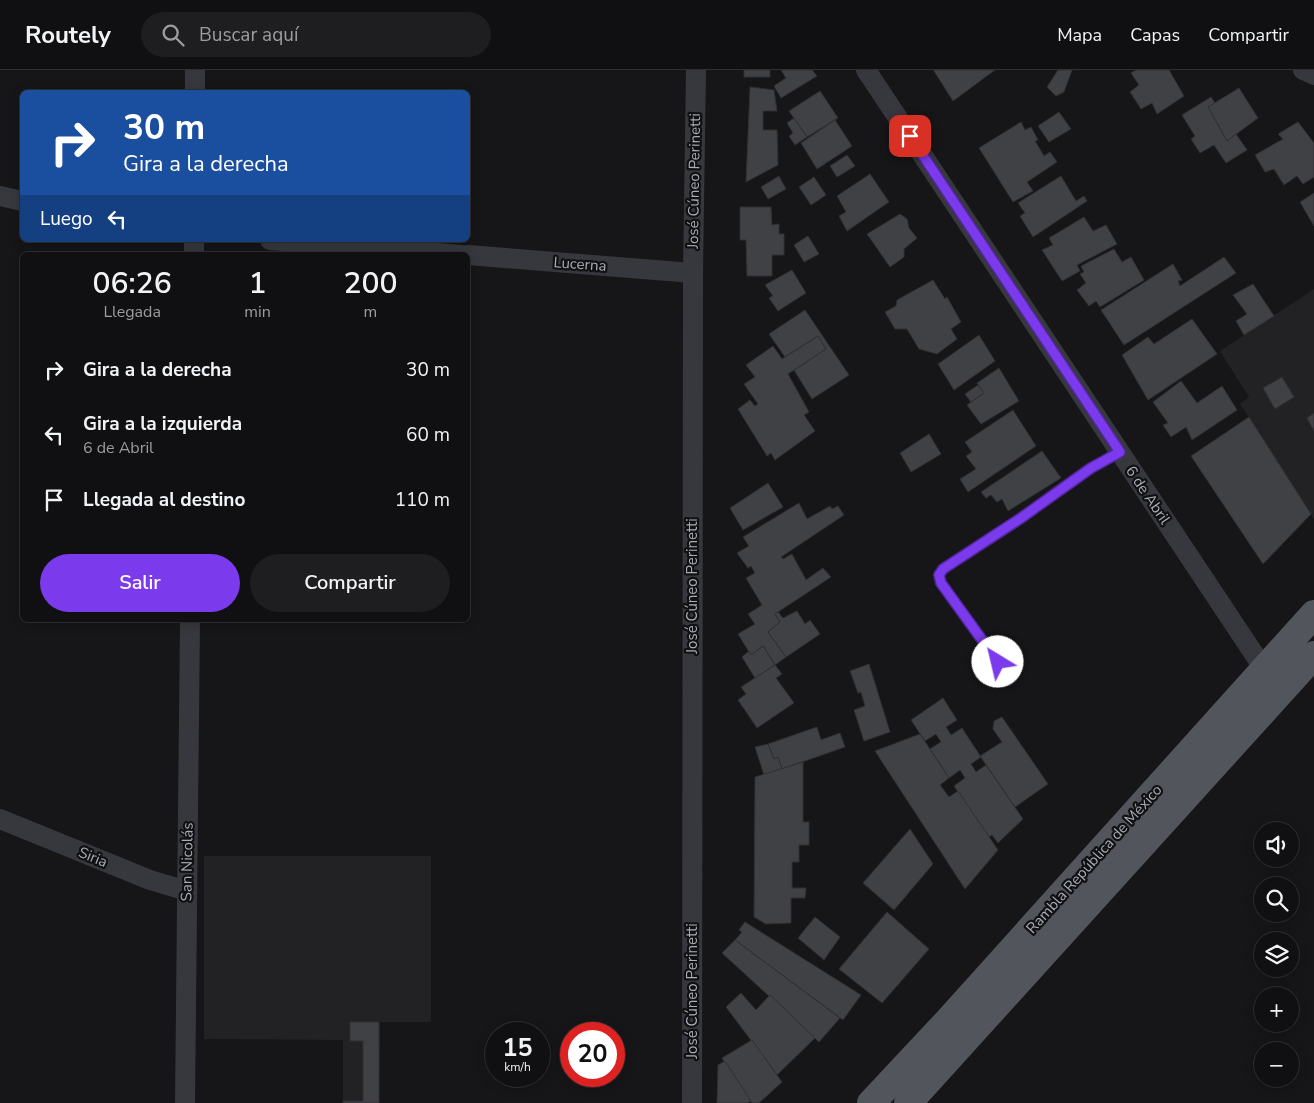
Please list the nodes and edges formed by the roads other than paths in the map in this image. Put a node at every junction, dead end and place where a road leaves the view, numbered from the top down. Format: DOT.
graph roads {
  1 [pos="195,70"];
  2 [pos="696,70"];
  3 [pos="866,70"];
  4 [pos="1303,70"];
  5 [pos="1314,74"];
  6 [pos="195,90"];
  7 [pos="0,196"];
  8 [pos="20,201"];
  9 [pos="296,242"];
  10 [pos="424,252"];
  11 [pos="470,255"];
  12 [pos="693,273"];
  13 [pos="1120,452"];
  14 [pos="1314,614"];
  15 [pos="190,622"];
  16 [pos="1314,655"];
  17 [pos="998,662"];
  18 [pos="1264,669"];
  19 [pos="0,819"];
  20 [pos="187,892"];
  21 [pos="185,1103"];
  22 [pos="692,1103"];
  23 [pos="871,1103"];
  24 [pos="908,1103"];
  1 -- 6 [label="street"];
  2 -- 12 [label="street, José Cúneo Perinetti"];
  3 -- 13 [label="street, 6 de Abril"];
  4 -- 5 [label="street"];
  7 -- 8 [label="street"];
  9 -- 10 [label="street"];
  11 -- 12 [label="street, Lucerna"];
  12 -- 22 [label="street, José Cúneo Perinetti"];
  13 -- 17 [label="lane"];
  13 -- 18 [label="street, 6 de Abril"];
  14 -- 18 [label="main road, Rambla República de México"];
  15 -- 20 [label="street, San Nicolás"];
  16 -- 24 [label="main road, Rambla República de México"];
  18 -- 23 [label="main road, Rambla República de México"];
  19 -- 20 [label="street, Siria"];
  20 -- 21 [label="street, San Nicolás"];
}
